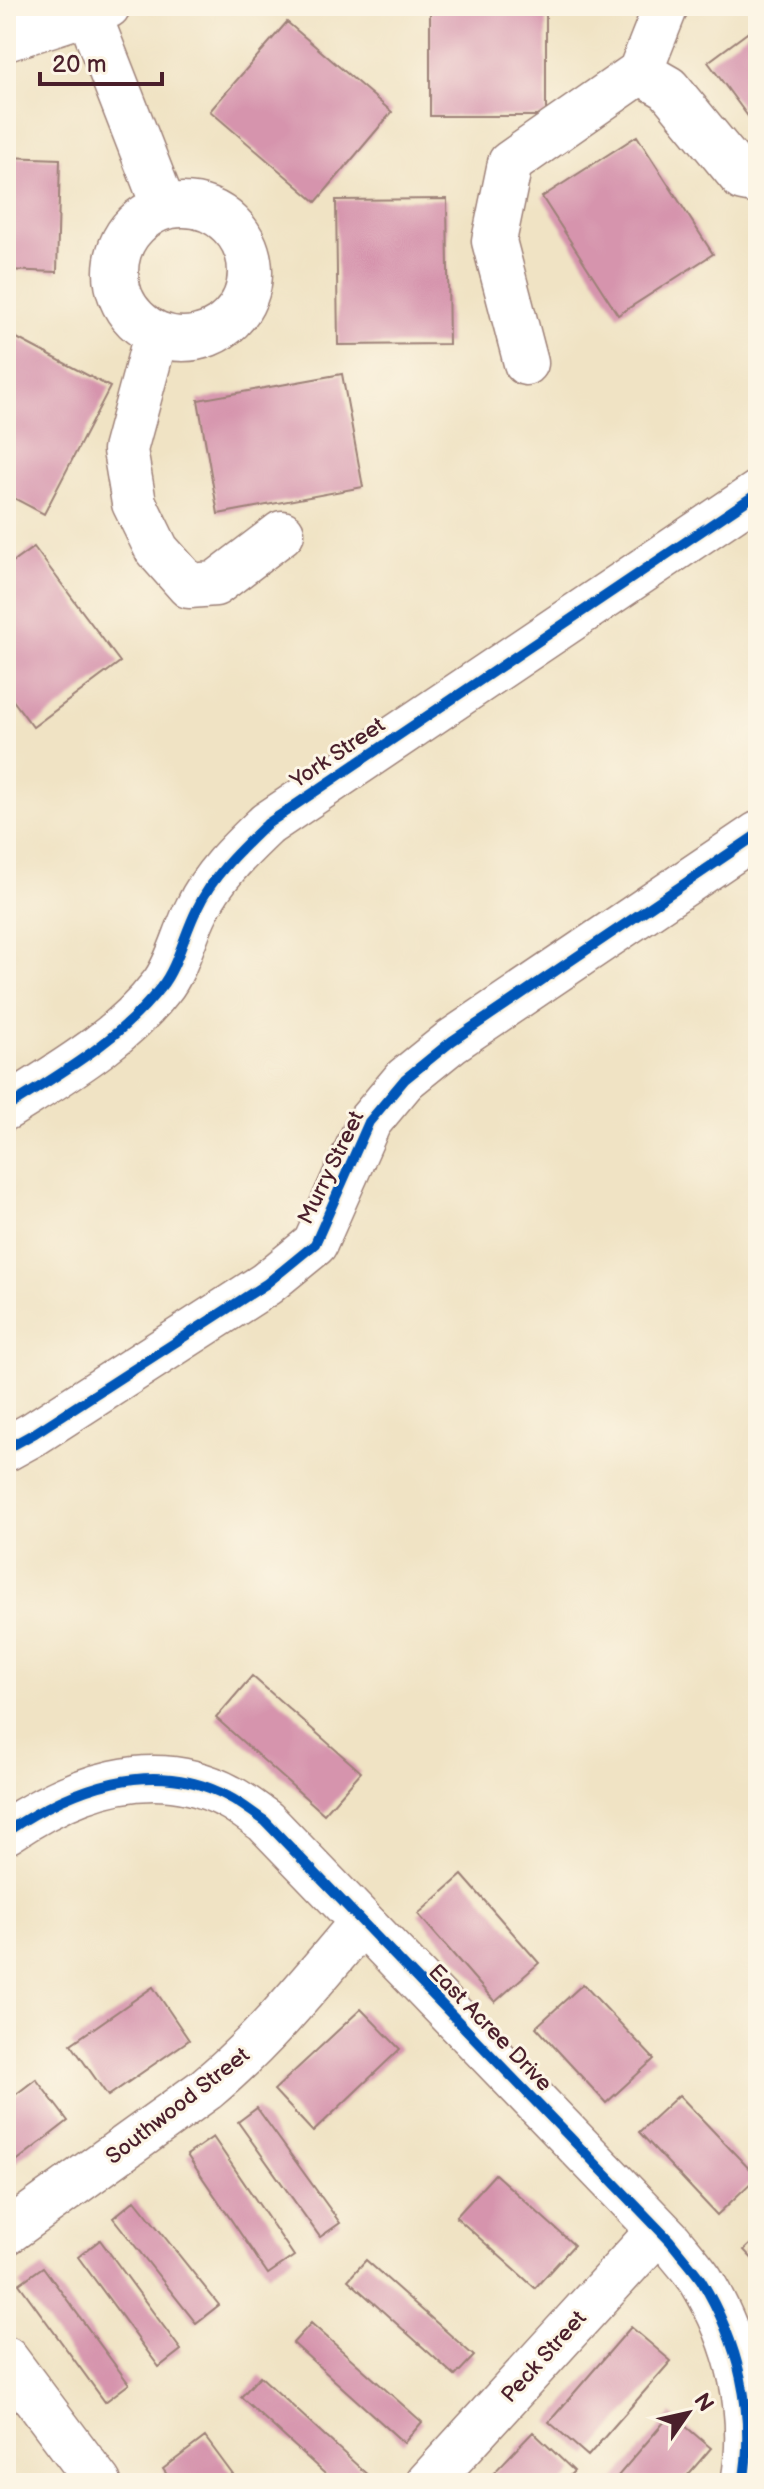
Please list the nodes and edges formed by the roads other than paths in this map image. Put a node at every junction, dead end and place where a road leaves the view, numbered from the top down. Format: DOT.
graph roads {
  1 [pos="666,6"];
  2 [pos="98,9"];
  3 [pos="6,39"];
  4 [pos="640,72"];
  5 [pos="758,182"];
  6 [pos="164,207"];
  7 [pos="156,335"];
  8 [pos="526,363"];
  9 [pos="758,493"];
  10 [pos="282,533"];
  11 [pos="758,834"];
  12 [pos="6,1108"];
  13 [pos="6,1449"];
  14 [pos="6,1832"];
  15 [pos="362,1922"];
  16 [pos="659,2230"];
  17 [pos="6,2233"];
  18 [pos="6,2359"];
  19 [pos="99,2483"];
  20 [pos="428,2483"];
  21 [pos="743,2483"];
  1 -- 4 [label="street"];
  2 -- 3 [label="street"];
  2 -- 6 [label="street"];
  4 -- 5 [label="street"];
  4 -- 8 [label="street"];
  6 -- 7 [label="street"];
  6 -- 7 [label="street"];
  7 -- 10 [label="street"];
  9 -- 12 [label="street, York Street"];
  11 -- 13 [label="street, Murry Street"];
  14 -- 15 [label="street, East Acree Drive"];
  15 -- 16 [label="street, East Acree Drive"];
  15 -- 17 [label="street, Southwood Street"];
  16 -- 20 [label="street, Peck Street"];
  16 -- 21 [label="street, East Acree Drive"];
  18 -- 19 [label="street"];
}
